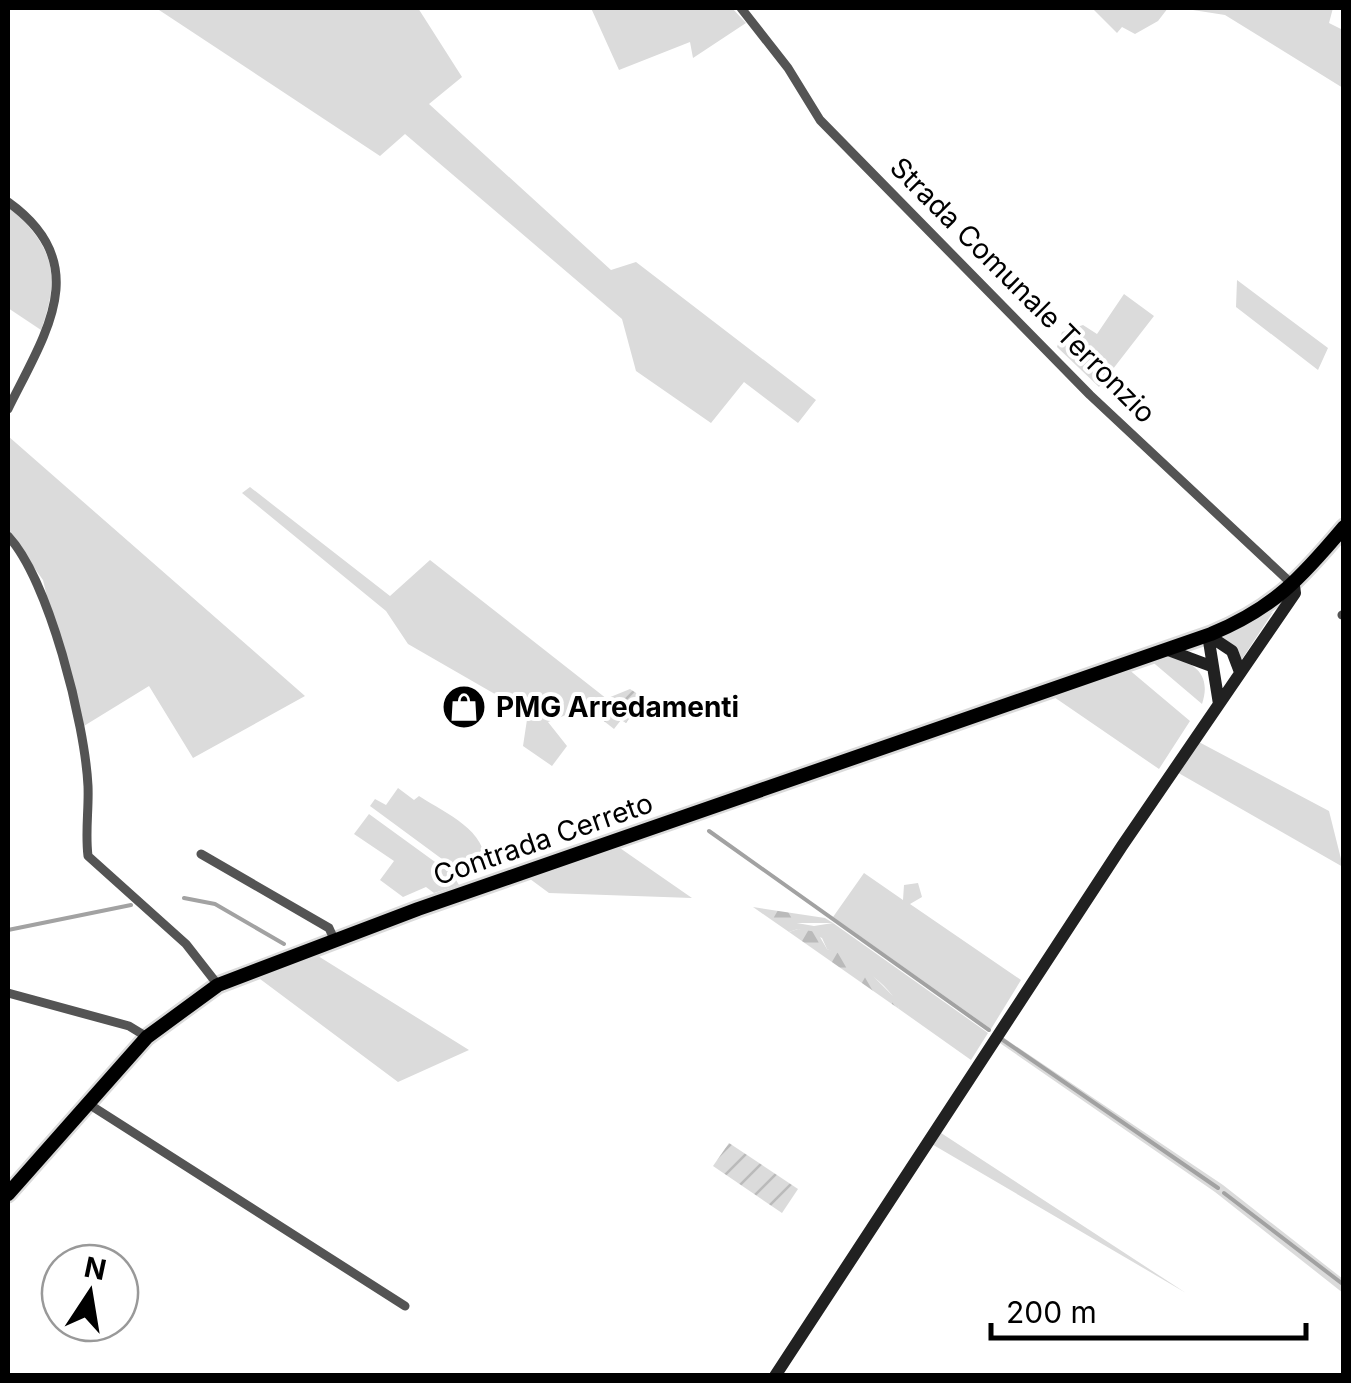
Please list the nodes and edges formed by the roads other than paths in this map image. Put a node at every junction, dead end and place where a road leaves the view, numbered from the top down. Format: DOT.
graph roads {
  1 [pos="740,8"];
  2 [pos="8,202"];
  3 [pos="8,409"];
  4 [pos="1343,528"];
  5 [pos="8,536"];
  6 [pos="1294,586"];
  7 [pos="1208,635"];
  8 [pos="1168,650"];
  9 [pos="1211,666"];
  10 [pos="1240,672"];
  11 [pos="1219,704"];
  12 [pos="201,854"];
  13 [pos="334,939"];
  14 [pos="218,985"];
  15 [pos="8,993"];
  16 [pos="147,1038"];
  17 [pos="86,1103"];
  18 [pos="8,1194"];
  19 [pos="405,1306"];
  20 [pos="775,1376"];
  1 -- 6 [label="street, Strada Comunale Terronzio"];
  2 -- 3 [label="street"];
  4 -- 6 [label="main road, Contrada Cerreto"];
  5 -- 14 [label="street"];
  6 -- 7 [label="main road, Contrada Cerreto"];
  6 -- 10 [label="street"];
  7 -- 8 [label="main road, Contrada Cerreto"];
  7 -- 9 [label="street"];
  7 -- 10 [label="street"];
  8 -- 9 [label="street"];
  8 -- 13 [label="main road, Contrada Cerreto"];
  9 -- 11 [label="street"];
  10 -- 11 [label="street"];
  11 -- 20 [label="street"];
  12 -- 13 [label="street"];
  13 -- 14 [label="main road, Contrada Cerreto"];
  14 -- 16 [label="main road, Contrada Cerreto"];
  15 -- 16 [label="street"];
  16 -- 17 [label="main road, Contrada Cerreto"];
  17 -- 18 [label="main road, Contrada Cerreto"];
  17 -- 19 [label="street"];
}
